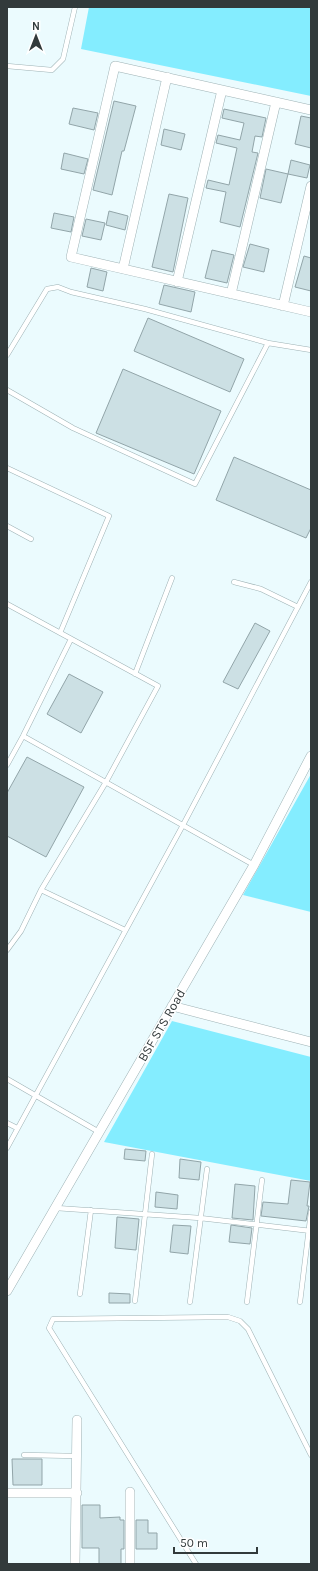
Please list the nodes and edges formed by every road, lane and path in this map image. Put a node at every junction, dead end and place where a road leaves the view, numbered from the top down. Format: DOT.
graph roads {
  1 [pos="75,7"];
  2 [pos="7,66"];
  3 [pos="167,78"];
  4 [pos="222,90"];
  5 [pos="276,102"];
  6 [pos="311,110"];
  7 [pos="311,186"];
  8 [pos="123,269"];
  9 [pos="177,282"];
  10 [pos="231,294"];
  11 [pos="283,306"];
  12 [pos="311,312"];
  13 [pos="268,343"];
  14 [pos="311,350"];
  15 [pos="7,354"];
  16 [pos="7,390"];
  17 [pos="7,468"];
  18 [pos="7,526"];
  19 [pos="31,538"];
  20 [pos="172,578"];
  21 [pos="234,582"];
  22 [pos="311,582"];
  23 [pos="7,604"];
  24 [pos="298,607"];
  25 [pos="60,633"];
  26 [pos="70,639"];
  27 [pos="136,674"];
  28 [pos="23,736"];
  29 [pos="311,756"];
  30 [pos="7,765"];
  31 [pos="106,782"];
  32 [pos="183,825"];
  33 [pos="254,865"];
  34 [pos="41,890"];
  35 [pos="125,930"];
  36 [pos="7,950"];
  37 [pos="172,1006"];
  38 [pos="311,1042"];
  39 [pos="7,1079"];
  40 [pos="35,1095"];
  41 [pos="7,1123"];
  42 [pos="17,1128"];
  43 [pos="99,1132"];
  44 [pos="7,1148"];
  45 [pos="152,1154"];
  46 [pos="207,1168"];
  47 [pos="262,1180"];
  48 [pos="55,1208"];
  49 [pos="91,1210"];
  50 [pos="311,1212"];
  51 [pos="144,1214"];
  52 [pos="200,1218"];
  53 [pos="257,1224"];
  54 [pos="310,1231"];
  55 [pos="7,1291"];
  56 [pos="80,1294"];
  57 [pos="135,1301"];
  58 [pos="190,1302"];
  59 [pos="247,1302"];
  60 [pos="300,1302"];
  61 [pos="77,1420"];
  62 [pos="24,1455"];
  63 [pos="311,1455"];
  64 [pos="77,1456"];
  65 [pos="130,1492"];
  66 [pos="7,1493"];
  67 [pos="77,1493"];
  68 [pos="76,1564"];
  69 [pos="130,1564"];
  70 [pos="196,1564"];
  1 -- 2 [label="lane"];
  3 -- 4 [label="street"];
  3 -- 8 [label="street"];
  3 -- 8 [label="street"];
  4 -- 5 [label="street"];
  4 -- 9 [label="street"];
  5 -- 6 [label="street"];
  5 -- 10 [label="street"];
  7 -- 11 [label="street"];
  8 -- 9 [label="street"];
  9 -- 10 [label="street"];
  10 -- 11 [label="street"];
  11 -- 12 [label="street"];
  13 -- 14 [label="lane"];
  13 -- 15 [label="lane"];
  13 -- 16 [label="lane"];
  17 -- 25 [label="lane"];
  18 -- 19 [label="lane"];
  20 -- 27 [label="lane"];
  21 -- 24 [label="lane"];
  22 -- 24 [label="lane"];
  23 -- 25 [label="lane"];
  24 -- 32 [label="lane"];
  25 -- 26 [label="lane"];
  26 -- 27 [label="lane"];
  26 -- 28 [label="lane"];
  27 -- 31 [label="lane"];
  28 -- 30 [label="lane"];
  28 -- 31 [label="lane"];
  29 -- 33 [label="street, BSF STS Road"];
  31 -- 32 [label="lane"];
  31 -- 34 [label="lane"];
  32 -- 33 [label="lane"];
  32 -- 35 [label="lane"];
  33 -- 37 [label="street, BSF STS Road"];
  34 -- 35 [label="lane"];
  34 -- 36 [label="lane"];
  35 -- 40 [label="lane"];
  37 -- 38 [label="street"];
  37 -- 43 [label="street, BSF STS Road"];
  39 -- 40 [label="lane"];
  40 -- 42 [label="lane"];
  40 -- 43 [label="lane"];
  41 -- 42 [label="lane"];
  42 -- 44 [label="lane"];
  43 -- 48 [label="street, BSF STS Road"];
  45 -- 51 [label="lane"];
  46 -- 52 [label="lane"];
  47 -- 53 [label="lane"];
  48 -- 49 [label="lane"];
  48 -- 55 [label="street, BSF STS Road"];
  49 -- 51 [label="lane"];
  49 -- 56 [label="lane"];
  50 -- 54 [label="lane"];
  51 -- 52 [label="lane"];
  51 -- 57 [label="lane"];
  52 -- 53 [label="lane"];
  52 -- 58 [label="lane"];
  53 -- 54 [label="lane"];
  53 -- 59 [label="lane"];
  54 -- 60 [label="lane"];
  61 -- 64 [label="street"];
  62 -- 64 [label="lane"];
  63 -- 70 [label="lane"];
  64 -- 67 [label="street"];
  65 -- 69 [label="street"];
  66 -- 67 [label="street"];
  67 -- 68 [label="street"];
}
